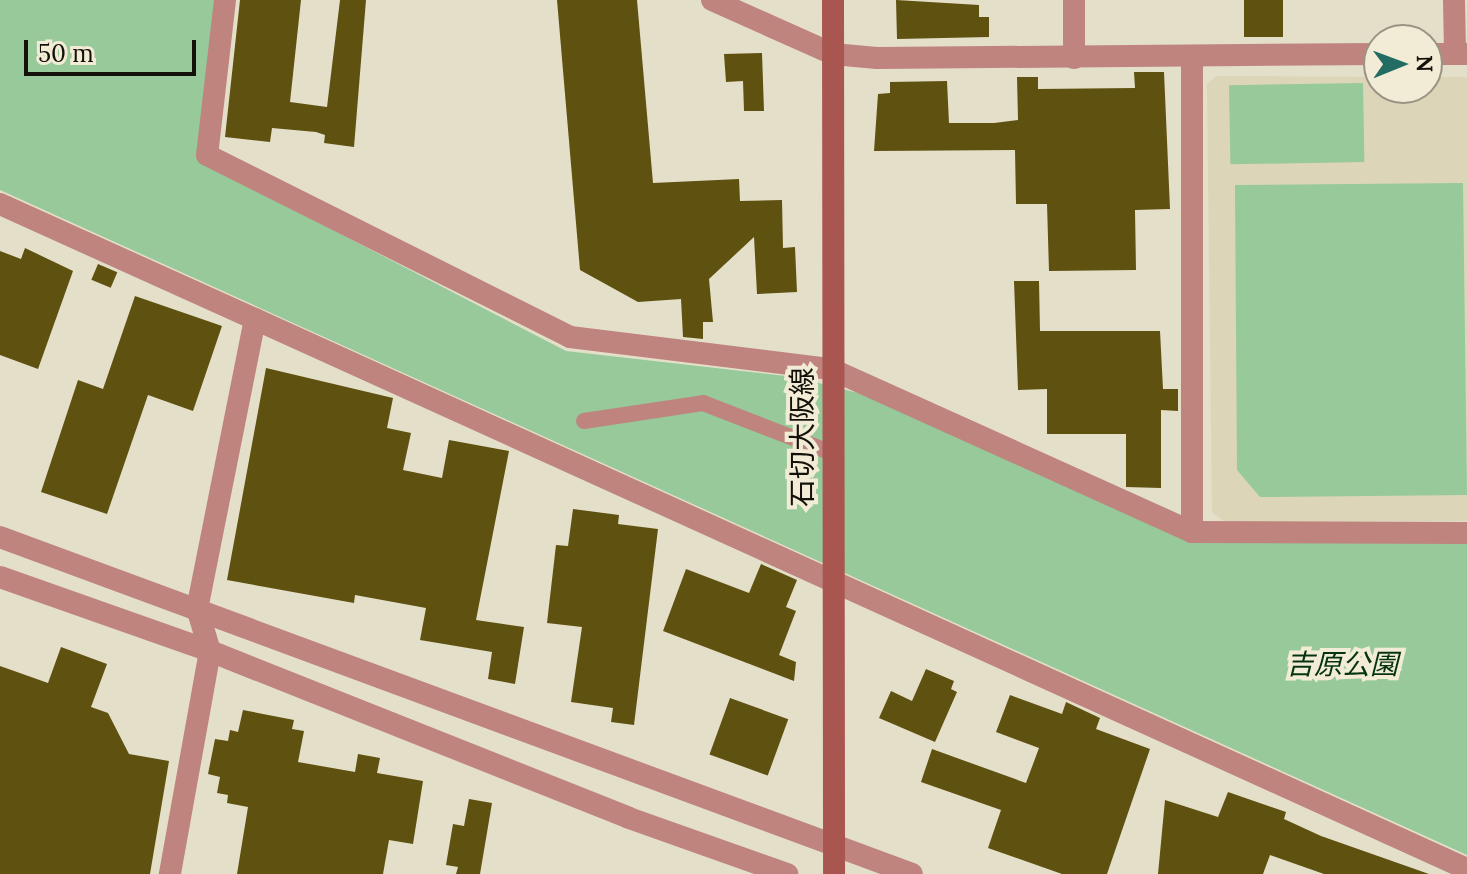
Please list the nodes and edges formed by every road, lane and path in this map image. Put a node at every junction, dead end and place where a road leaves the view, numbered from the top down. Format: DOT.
graph roads {
  1 [pos="225,0"];
  2 [pos="712,0"];
  3 [pos="833,0"];
  4 [pos="1074,0"];
  5 [pos="1454,0"];
  6 [pos="833,54"];
  7 [pos="1363,54"];
  8 [pos="1461,54"];
  9 [pos="1192,56"];
  10 [pos="1074,58"];
  11 [pos="0,204"];
  12 [pos="255,319"];
  13 [pos="831,369"];
  14 [pos="584,421"];
  15 [pos="832,453"];
  16 [pos="1192,532"];
  17 [pos="1467,533"];
  18 [pos="0,537"];
  19 [pos="0,577"];
  20 [pos="832,581"];
  21 [pos="197,608"];
  22 [pos="210,651"];
  23 [pos="833,847"];
  24 [pos="1467,869"];
  25 [pos="170,874"];
  26 [pos="787,874"];
  27 [pos="834,874"];
  28 [pos="912,874"];
  1 -- 13 [label="street"];
  2 -- 6 [label="street"];
  3 -- 6 [label="main road, 石切大阪線"];
  4 -- 10 [label="street"];
  5 -- 8 [label="street"];
  6 -- 10 [label="street"];
  6 -- 13 [label="main road, 石切大阪線"];
  7 -- 9 [label="street"];
  9 -- 10 [label="street"];
  9 -- 16 [label="street"];
  11 -- 12 [label="street"];
  12 -- 20 [label="street"];
  12 -- 21 [label="street"];
  13 -- 15 [label="main road, 石切大阪線"];
  13 -- 16 [label="street"];
  14 -- 15 [label="street"];
  15 -- 20 [label="main road, 石切大阪線"];
  16 -- 17 [label="street"];
  18 -- 21 [label="street"];
  19 -- 22 [label="street"];
  20 -- 23 [label="main road, 石切大阪線"];
  20 -- 24 [label="street"];
  21 -- 22 [label="street"];
  21 -- 23 [label="street"];
  22 -- 25 [label="street"];
  22 -- 26 [label="street"];
  23 -- 27 [label="main road, 石切大阪線"];
  23 -- 28 [label="street"];
}
